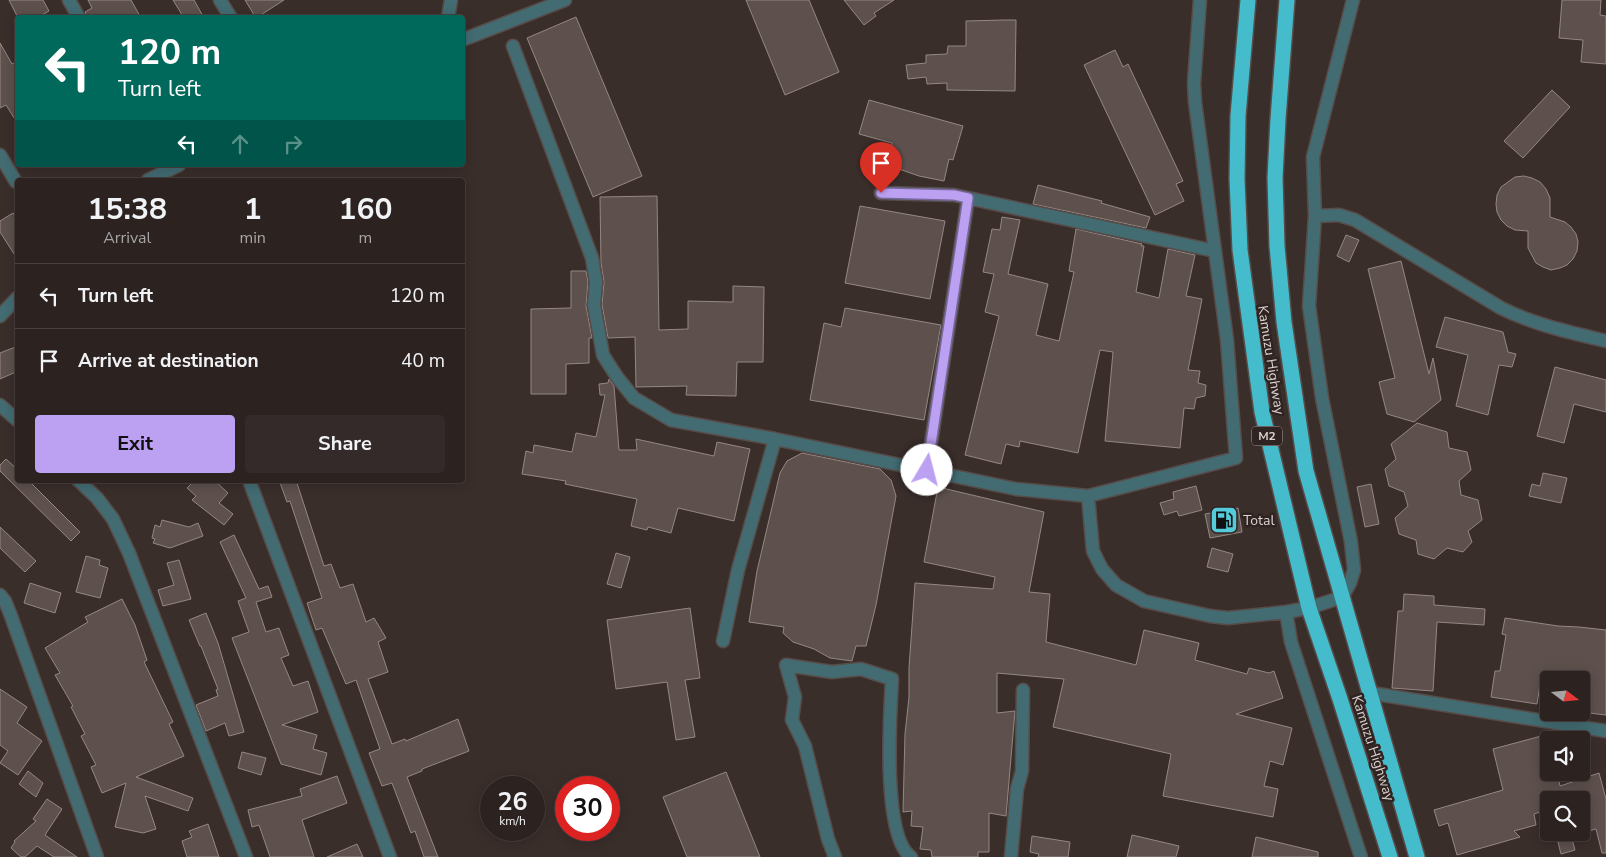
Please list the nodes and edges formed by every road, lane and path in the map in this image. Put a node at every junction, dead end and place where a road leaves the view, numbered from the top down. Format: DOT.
graph roads {
  1 [pos="69,0"];
  2 [pos="220,0"];
  3 [pos="451,0"];
  4 [pos="565,0"];
  5 [pos="1200,0"];
  6 [pos="1248,0"];
  7 [pos="1288,0"];
  8 [pos="1353,0"];
  9 [pos="77,15"];
  10 [pos="229,15"];
  11 [pos="448,15"];
  12 [pos="465,39"];
  13 [pos="513,46"];
  14 [pos="0,155"];
  15 [pos="160,169"];
  16 [pos="150,178"];
  17 [pos="15,180"];
  18 [pos="881,193"];
  19 [pos="968,198"];
  20 [pos="1315,216"];
  21 [pos="1215,252"];
  22 [pos="15,300"];
  23 [pos="0,316"];
  24 [pos="1606,341"];
  25 [pos="0,405"];
  26 [pos="15,418"];
  27 [pos="774,439"];
  28 [pos="927,470"];
  29 [pos="81,483"];
  30 [pos="250,483"];
  31 [pos="1088,496"];
  32 [pos="0,595"];
  33 [pos="1342,597"];
  34 [pos="1309,608"];
  35 [pos="1286,612"];
  36 [pos="723,641"];
  37 [pos="1024,690"];
  38 [pos="1371,693"];
  39 [pos="1606,731"];
  40 [pos="97,857"];
  41 [pos="246,857"];
  42 [pos="390,857"];
  43 [pos="836,857"];
  44 [pos="912,857"];
  45 [pos="1011,857"];
  46 [pos="1361,857"];
  47 [pos="1390,857"];
  48 [pos="1417,857"];
  1 -- 9 [label="street"];
  2 -- 10 [label="street"];
  3 -- 11 [label="street"];
  4 -- 12 [label="street"];
  5 -- 21 [label="street"];
  6 -- 34 [label="highway, Kamuzu Highway / M2"];
  7 -- 33 [label="highway, Kamuzu Highway / M2"];
  8 -- 20 [label="street"];
  13 -- 27 [label="street"];
  14 -- 17 [label="street"];
  15 -- 16 [label="street"];
  18 -- 19 [label="street"];
  19 -- 21 [label="street"];
  19 -- 28 [label="street"];
  20 -- 24 [label="street"];
  20 -- 33 [label="street"];
  21 -- 31 [label="street"];
  22 -- 23 [label="street"];
  25 -- 26 [label="street"];
  27 -- 28 [label="street"];
  27 -- 36 [label="street"];
  28 -- 31 [label="street"];
  29 -- 41 [label="street"];
  30 -- 42 [label="street"];
  31 -- 35 [label="street"];
  32 -- 40 [label="street"];
  33 -- 34 [label="street"];
  33 -- 38 [label="highway, Kamuzu Highway / M2"];
  34 -- 35 [label="street"];
  34 -- 47 [label="highway, Kamuzu Highway / M2"];
  35 -- 46 [label="street"];
  37 -- 45 [label="street"];
  38 -- 39 [label="street"];
  38 -- 48 [label="highway, Kamuzu Highway / M2"];
  43 -- 44 [label="street"];
}
